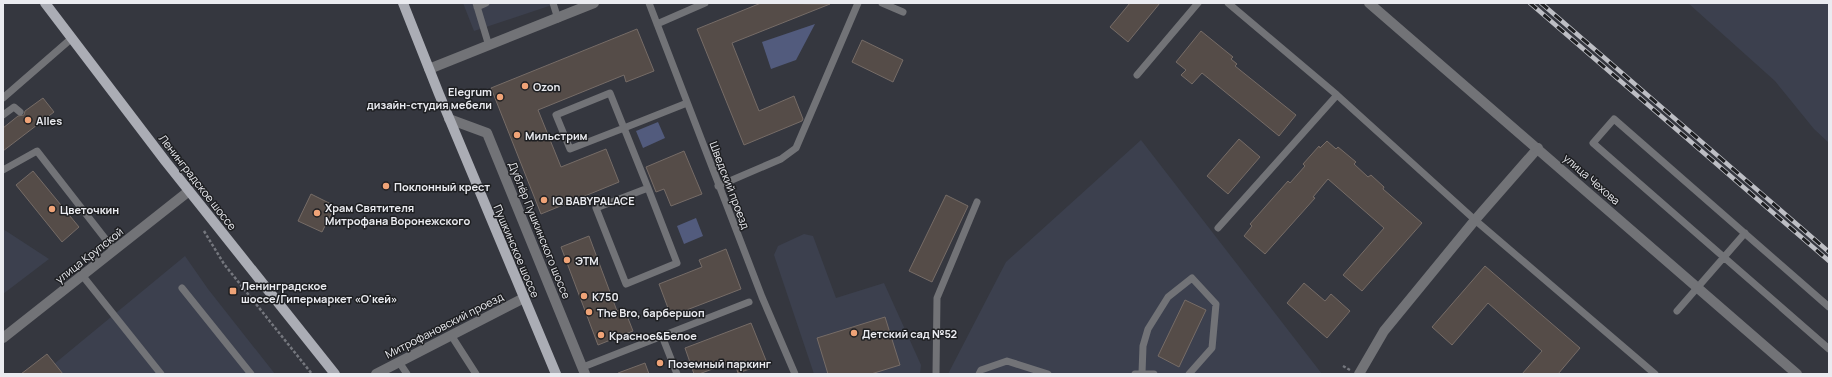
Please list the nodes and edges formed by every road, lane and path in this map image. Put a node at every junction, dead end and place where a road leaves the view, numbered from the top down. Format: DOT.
graph roads {
  1 [pos="45,3"];
  2 [pos="403,3"];
  3 [pos="486,3"];
  4 [pos="554,3"];
  5 [pos="594,3"];
  6 [pos="649,3"];
  7 [pos="705,3"];
  8 [pos="858,3"];
  9 [pos="882,3"];
  10 [pos="1198,3"];
  11 [pos="1228,3"];
  12 [pos="1369,3"];
  13 [pos="476,5"];
  14 [pos="903,12"];
  15 [pos="558,19"];
  16 [pos="656,24"];
  17 [pos="72,38"];
  18 [pos="489,46"];
  19 [pos="429,69"];
  20 [pos="1137,75"];
  21 [pos="1337,95"];
  22 [pos="3,98"];
  23 [pos="687,103"];
  24 [pos="20,112"];
  25 [pos="3,115"];
  26 [pos="450,119"];
  27 [pos="624,128"];
  28 [pos="1538,148"];
  29 [pos="3,170"];
  30 [pos="718,186"];
  31 [pos="648,188"];
  32 [pos="189,191"];
  33 [pos="977,202"];
  34 [pos="1475,220"];
  35 [pos="1218,228"];
  36 [pos="204,231"];
  37 [pos="1745,232"];
  38 [pos="114,250"];
  39 [pos="1724,257"];
  40 [pos="82,276"];
  41 [pos="1697,287"];
  42 [pos="182,288"];
  43 [pos="524,298"];
  44 [pos="750,302"];
  45 [pos="1829,307"];
  46 [pos="1677,311"];
  47 [pos="452,335"];
  48 [pos="662,336"];
  49 [pos="3,338"];
  50 [pos="1829,349"];
  51 [pos="399,362"];
  52 [pos="584,370"];
  53 [pos="1138,373"];
  54 [pos="162,374"];
  55 [pos="251,374"];
  56 [pos="312,374"];
  57 [pos="335,374"];
  58 [pos="376,374"];
  59 [pos="407,374"];
  60 [pos="476,374"];
  61 [pos="556,374"];
  62 [pos="677,374"];
  63 [pos="795,374"];
  64 [pos="936,374"];
  65 [pos="979,374"];
  66 [pos="1048,374"];
  67 [pos="1154,374"];
  68 [pos="1189,374"];
  69 [pos="1359,374"];
  70 [pos="1655,374"];
  71 [pos="1797,374"];
  1 -- 17 [label="main road, Ленинградское шоссе"];
  2 -- 19 [label="main road, Пушкинское шоссе"];
  3 -- 13 [label="lane"];
  4 -- 15 [label="lane"];
  5 -- 15 [label="street"];
  6 -- 16 [label="lane, Шведский проезд"];
  7 -- 16 [label="lane"];
  8 -- 30 [label="lane"];
  9 -- 14 [label="lane"];
  10 -- 20 [label="lane"];
  11 -- 21 [label="lane"];
  12 -- 28 [label="street, улица Чехова"];
  13 -- 18 [label="lane"];
  15 -- 18 [label="street"];
  16 -- 23 [label="lane, Шведский проезд"];
  17 -- 22 [label="lane"];
  17 -- 32 [label="main road, Ленинградское шоссе"];
  18 -- 19 [label="street"];
  19 -- 26 [label="main road, Пушкинское шоссе"];
  21 -- 34 [label="lane"];
  21 -- 35 [label="lane"];
  23 -- 27 [label="lane"];
  23 -- 30 [label="lane, Шведский проезд"];
  24 -- 25 [label="lane"];
  26 -- 43 [label="main road, Пушкинское шоссе"];
  26 -- 52 [label="street, Дублёр Пушкинского шоссе"];
  27 -- 27 [label="lane"];
  27 -- 31 [label="lane"];
  28 -- 34 [label="street"];
  28 -- 41 [label="street, улица Чехова"];
  29 -- 38 [label="lane"];
  30 -- 63 [label="lane, Шведский проезд"];
  31 -- 31 [label="lane"];
  32 -- 38 [label="street, улица Крупской"];
  32 -- 57 [label="main road, Ленинградское шоссе"];
  33 -- 64 [label="lane"];
  34 -- 69 [label="street"];
  34 -- 70 [label="lane"];
  36 -- 56 [label="path"];
  37 -- 39 [label="lane"];
  37 -- 39 [label="lane"];
  37 -- 45 [label="lane"];
  38 -- 40 [label="street, улица Крупской"];
  39 -- 41 [label="lane"];
  39 -- 50 [label="lane"];
  40 -- 49 [label="street, улица Крупской"];
  40 -- 54 [label="lane"];
  41 -- 46 [label="lane"];
  41 -- 71 [label="street, улица Чехова"];
  42 -- 55 [label="lane"];
  43 -- 47 [label="street, Митрофановский проезд"];
  43 -- 61 [label="main road, Пушкинское шоссе"];
  44 -- 48 [label="lane"];
  47 -- 51 [label="street, Митрофановский проезд"];
  47 -- 60 [label="lane"];
  48 -- 52 [label="lane"];
  48 -- 62 [label="lane"];
  51 -- 58 [label="street, Митрофановский проезд"];
  51 -- 59 [label="lane"];
  53 -- 67 [label="lane"];
  53 -- 68 [label="lane"];
  65 -- 66 [label="lane"];
}
